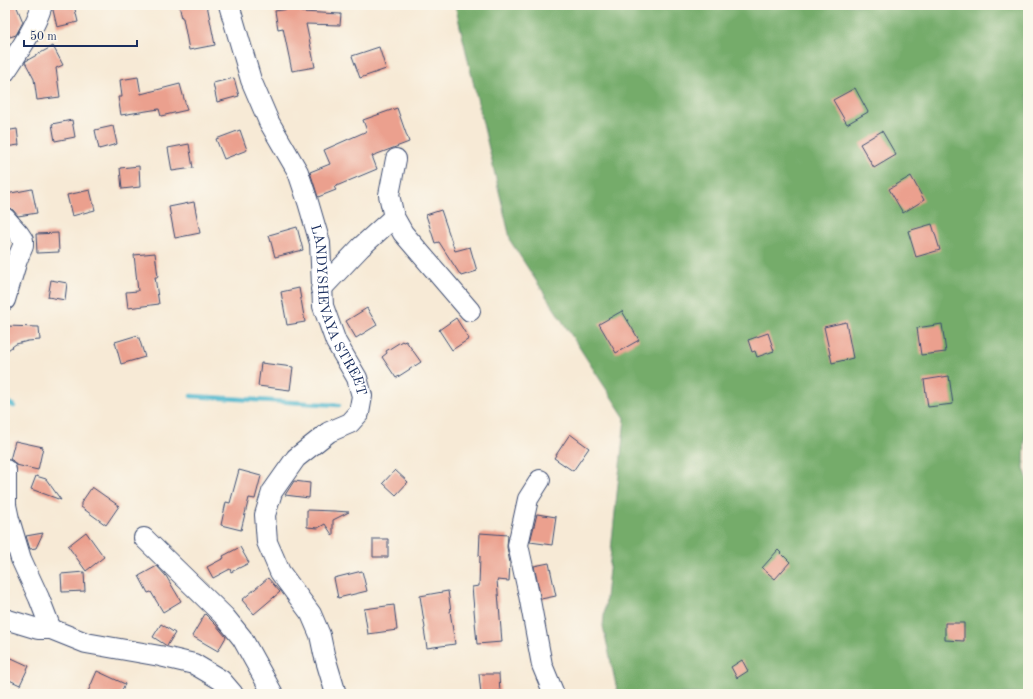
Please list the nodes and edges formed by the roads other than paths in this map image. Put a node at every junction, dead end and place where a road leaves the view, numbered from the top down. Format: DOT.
graph roads {
  1 [pos="42,5"];
  2 [pos="230,5"];
  3 [pos="5,72"];
  4 [pos="396,159"];
  5 [pos="394,217"];
  6 [pos="5,218"];
  7 [pos="322,289"];
  8 [pos="5,300"];
  9 [pos="470,311"];
  10 [pos="6,470"];
  11 [pos="540,480"];
  12 [pos="144,538"];
  13 [pos="5,619"];
  14 [pos="51,630"];
  15 [pos="233,694"];
  16 [pos="273,694"];
  17 [pos="336,694"];
  18 [pos="554,694"];
  1 -- 3 [label="street"];
  2 -- 7 [label="street, LANDYSHEVAYA STREET"];
  4 -- 5 [label="street"];
  5 -- 7 [label="street"];
  5 -- 9 [label="street"];
  6 -- 8 [label="street"];
  7 -- 17 [label="street, LANDYSHEVAYA STREET"];
  10 -- 14 [label="street"];
  11 -- 18 [label="street"];
  12 -- 16 [label="street"];
  13 -- 14 [label="street"];
  14 -- 15 [label="street"];
}
